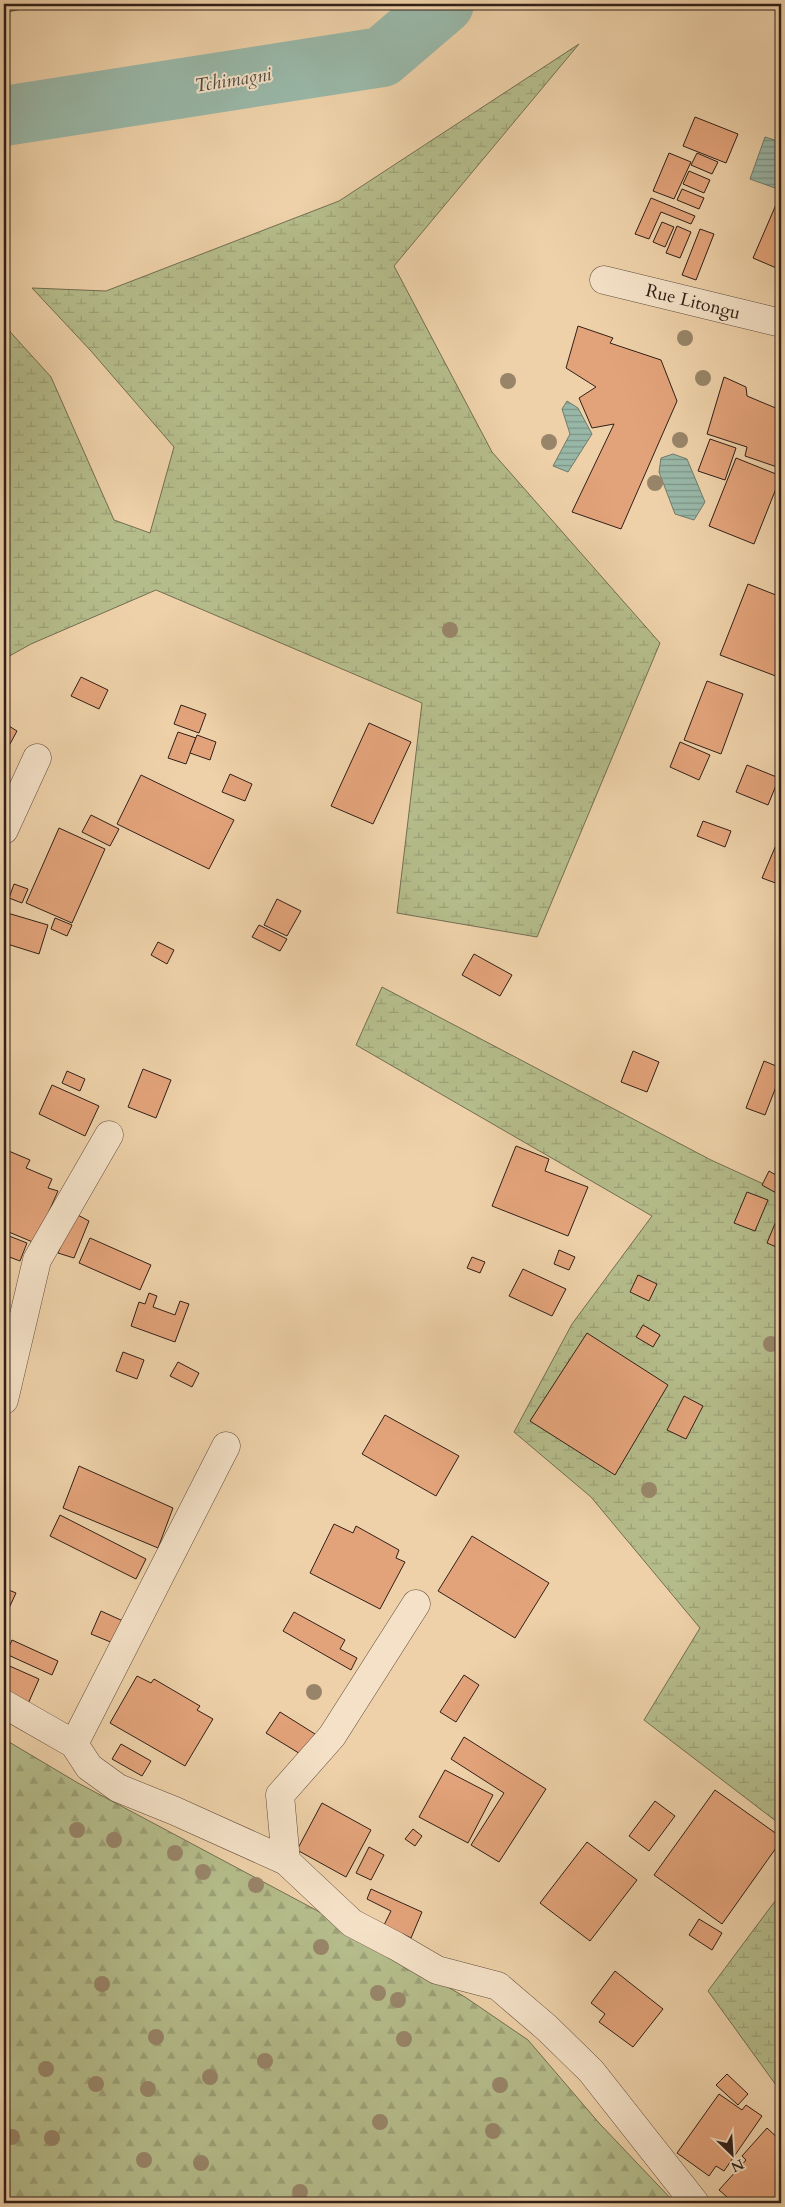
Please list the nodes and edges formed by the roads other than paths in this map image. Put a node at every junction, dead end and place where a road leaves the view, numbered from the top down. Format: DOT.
graph roads {
  1 [pos="604,280"];
  2 [pos="781,323"];
  3 [pos="37,758"];
  4 [pos="4,830"];
  5 [pos="110,1135"];
  6 [pos="4,1400"];
  7 [pos="226,1446"];
  8 [pos="416,1604"];
  9 [pos="4,1704"];
  10 [pos="74,1744"];
  11 [pos="286,1861"];
  12 [pos="695,2203"];
  1 -- 2 [label="street, Rue Litongu"];
  3 -- 4 [label="street"];
  5 -- 6 [label="street"];
  7 -- 10 [label="street"];
  8 -- 11 [label="street"];
  9 -- 10 [label="street"];
  10 -- 11 [label="street"];
  11 -- 12 [label="street"];
}
